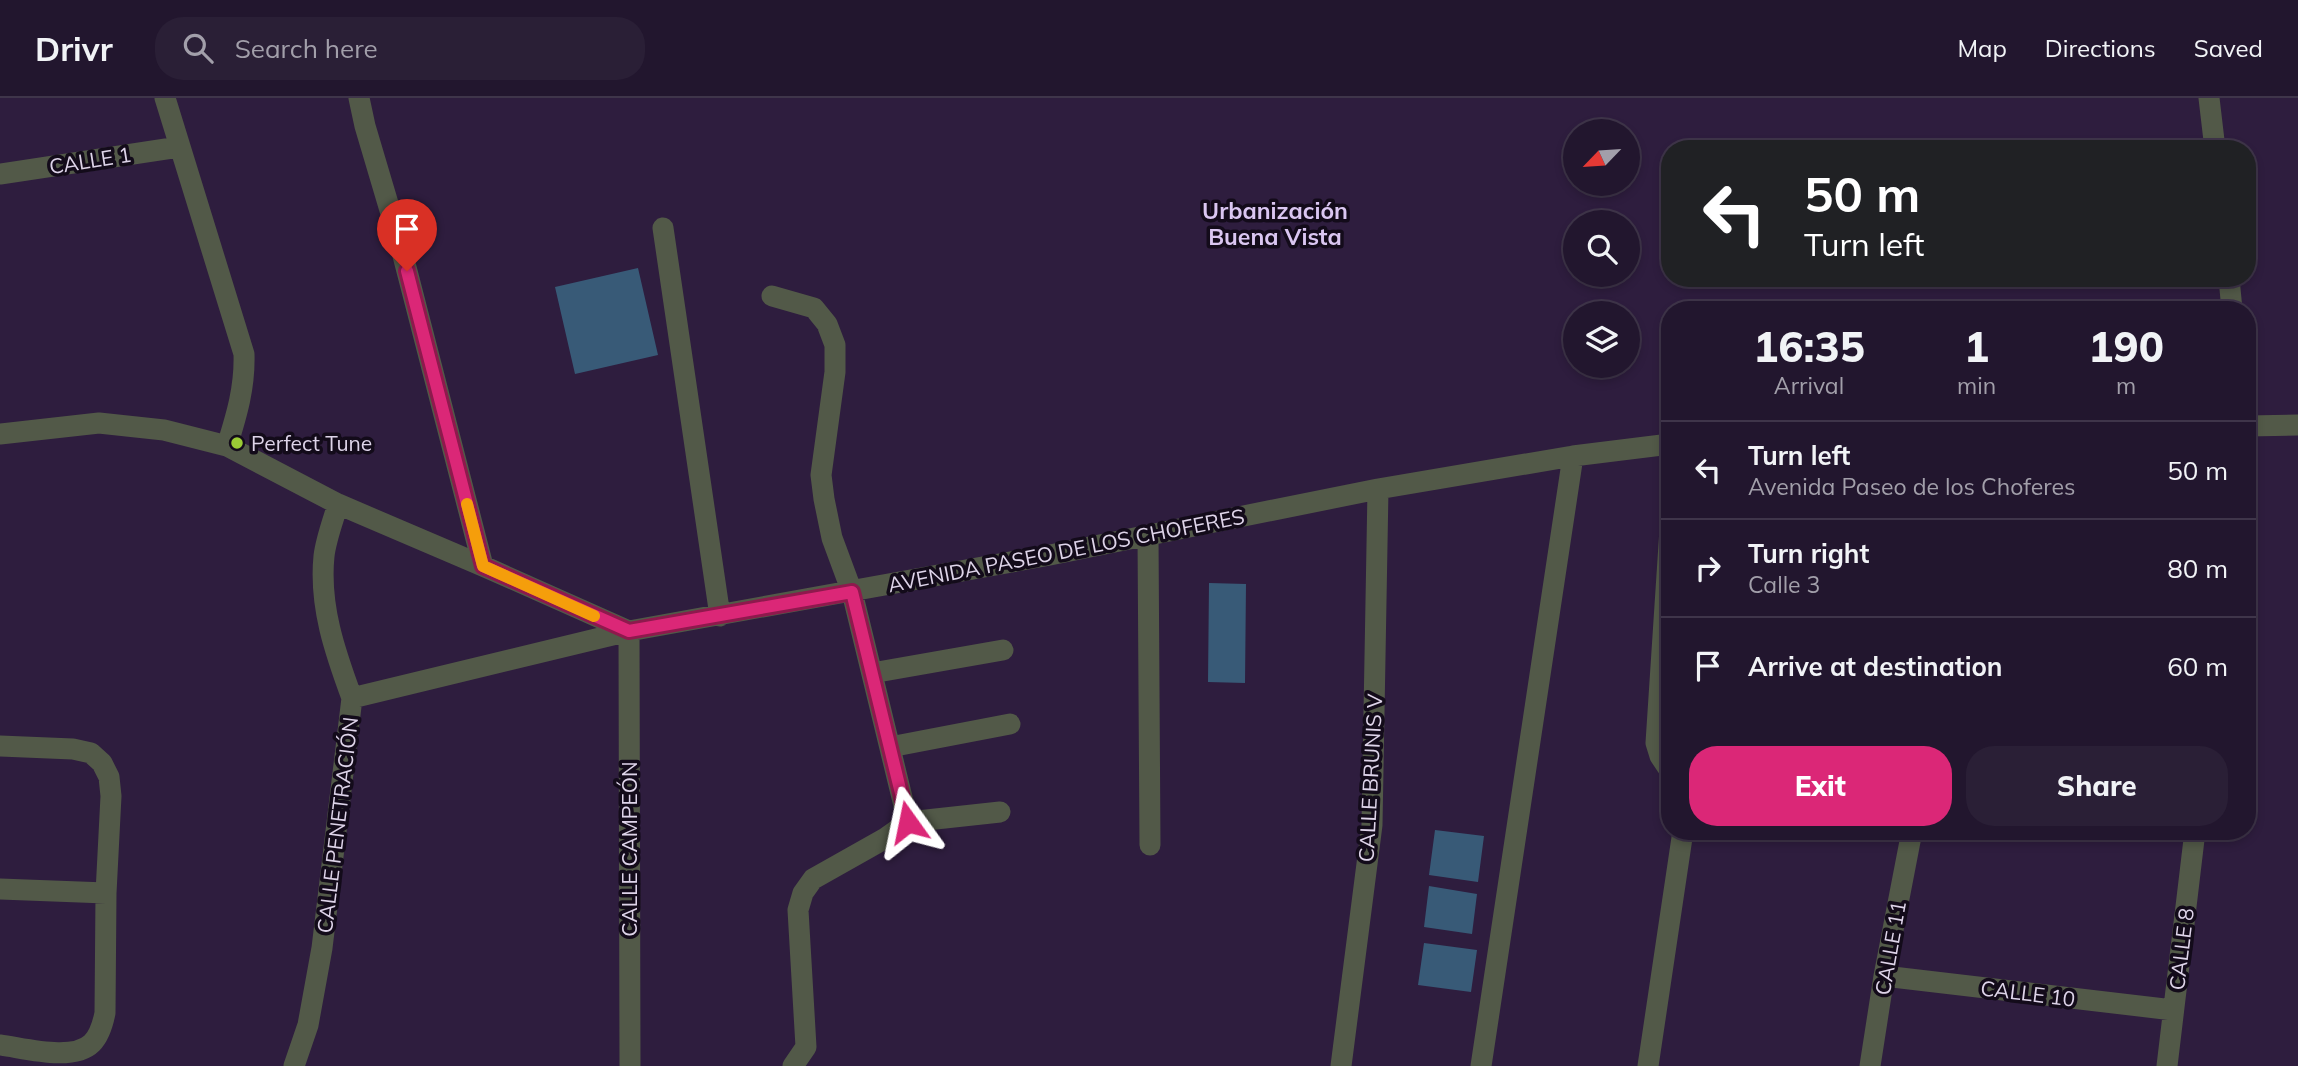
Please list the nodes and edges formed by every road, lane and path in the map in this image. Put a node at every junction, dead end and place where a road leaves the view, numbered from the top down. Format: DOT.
graph roads {
  1 [pos="165,98"];
  2 [pos="359,98"];
  3 [pos="2209,98"];
  4 [pos="2214,140"];
  5 [pos="179,147"];
  6 [pos="0,174"];
  7 [pos="663,228"];
  8 [pos="772,296"];
  9 [pos="2298,425"];
  10 [pos="2256,426"];
  11 [pos="0,434"];
  12 [pos="1661,445"];
  13 [pos="227,446"];
  14 [pos="1573,456"];
  15 [pos="1378,489"];
  16 [pos="338,504"];
  17 [pos="1148,535"];
  18 [pos="483,566"];
  19 [pos="852,592"];
  20 [pos="720,616"];
  21 [pos="629,631"];
  22 [pos="1003,650"];
  23 [pos="1661,667"];
  24 [pos="872,673"];
  25 [pos="352,698"];
  26 [pos="1010,724"];
  27 [pos="0,746"];
  28 [pos="890,747"];
  29 [pos="1661,758"];
  30 [pos="1000,812"];
  31 [pos="908,822"];
  32 [pos="1682,840"];
  33 [pos="1910,840"];
  34 [pos="2194,840"];
  35 [pos="1150,845"];
  36 [pos="0,889"];
  37 [pos="106,893"];
  38 [pos="1884,976"];
  39 [pos="2173,1010"];
  40 [pos="0,1045"];
  41 [pos="294,1066"];
  42 [pos="630,1066"];
  43 [pos="793,1066"];
  44 [pos="1341,1066"];
  45 [pos="1481,1066"];
  46 [pos="1648,1066"];
  47 [pos="1870,1066"];
  48 [pos="2167,1066"];
  1 -- 5 [label="street"];
  2 -- 18 [label="street"];
  3 -- 4 [label="street"];
  5 -- 6 [label="street, CALLE 1"];
  5 -- 13 [label="street"];
  7 -- 20 [label="street"];
  8 -- 19 [label="street"];
  9 -- 10 [label="street"];
  11 -- 13 [label="street"];
  12 -- 14 [label="street, AVENIDA PASEO DE LOS CHOFERES"];
  13 -- 16 [label="street"];
  14 -- 15 [label="street, AVENIDA PASEO DE LOS CHOFERES"];
  14 -- 45 [label="street"];
  15 -- 17 [label="street, AVENIDA PASEO DE LOS CHOFERES"];
  15 -- 44 [label="street, CALLE BRUNIS V"];
  16 -- 18 [label="street"];
  16 -- 25 [label="street"];
  17 -- 19 [label="street, AVENIDA PASEO DE LOS CHOFERES"];
  17 -- 35 [label="street"];
  18 -- 21 [label="street"];
  19 -- 20 [label="street, AVENIDA PASEO DE LOS CHOFERES"];
  19 -- 24 [label="street"];
  20 -- 21 [label="street, AVENIDA PASEO DE LOS CHOFERES"];
  21 -- 25 [label="street, CALLE PENETRACIÓN"];
  21 -- 42 [label="street, CALLE CAMPEÓN"];
  22 -- 24 [label="street"];
  23 -- 29 [label="street"];
  24 -- 28 [label="street"];
  25 -- 41 [label="street, CALLE PENETRACIÓN"];
  26 -- 28 [label="street"];
  27 -- 37 [label="street"];
  28 -- 31 [label="street"];
  30 -- 31 [label="street"];
  31 -- 43 [label="street"];
  32 -- 46 [label="street"];
  33 -- 38 [label="street, CALLE 11"];
  34 -- 39 [label="street, CALLE 8"];
  36 -- 37 [label="street"];
  37 -- 40 [label="street"];
  38 -- 39 [label="street, CALLE 10"];
  38 -- 47 [label="street, CALLE 11"];
  39 -- 48 [label="street, CALLE 8"];
}
